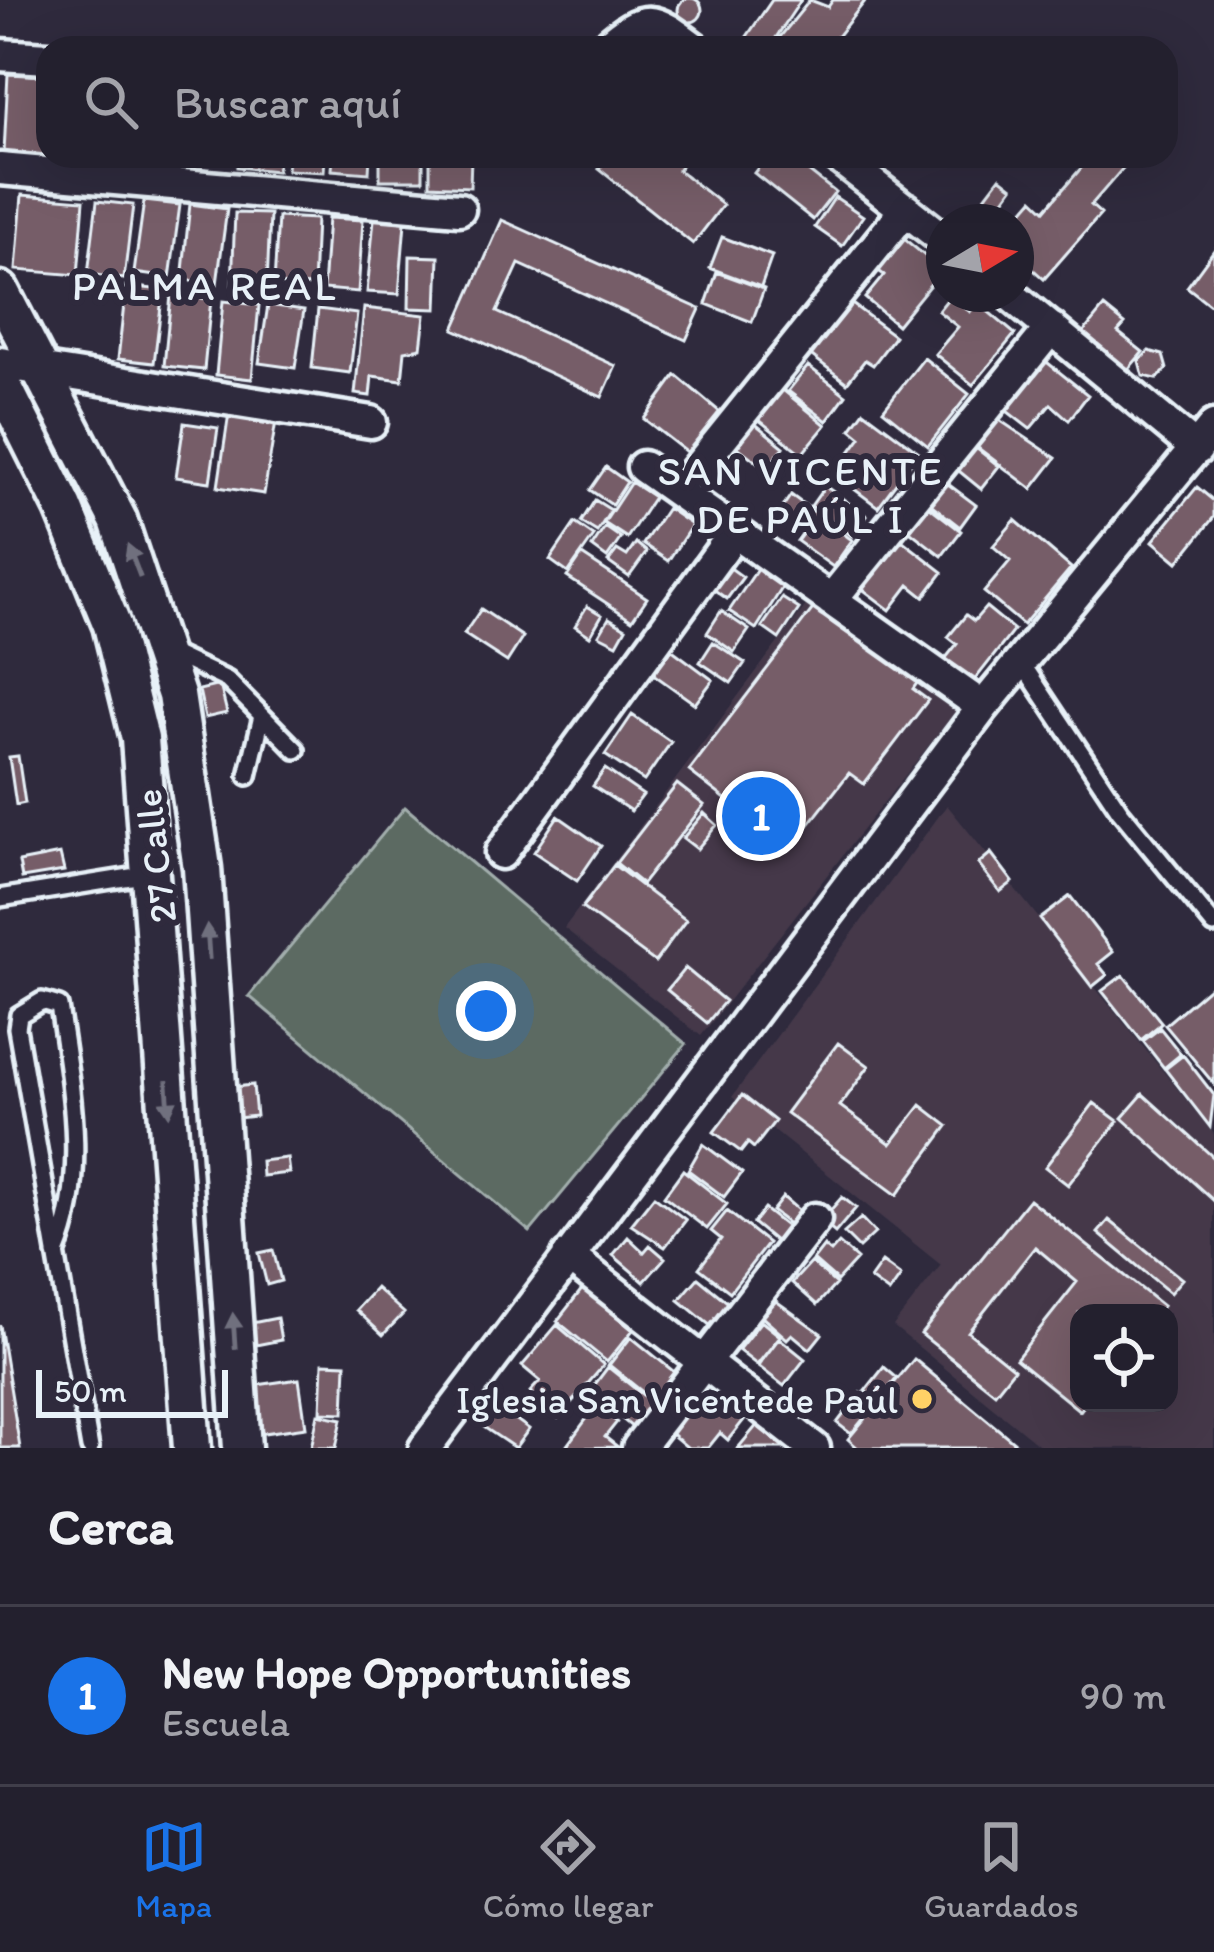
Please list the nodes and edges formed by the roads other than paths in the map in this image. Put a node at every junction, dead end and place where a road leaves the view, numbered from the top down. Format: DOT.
graph roads {
  1 [pos="621,36"];
  2 [pos="678,36"];
  3 [pos="0,55"];
  4 [pos="36,57"];
  5 [pos="852,168"];
  6 [pos="0,170"];
  7 [pos="459,209"];
  8 [pos="907,209"];
  9 [pos="926,225"];
  10 [pos="0,291"];
  11 [pos="1031,312"];
  12 [pos="1051,328"];
  13 [pos="0,363"];
  14 [pos="39,370"];
  15 [pos="0,380"];
  16 [pos="371,422"];
  17 [pos="1205,437"];
  18 [pos="643,467"];
  19 [pos="695,471"];
  20 [pos="735,532"];
  21 [pos="831,600"];
  22 [pos="117,645"];
  23 [pos="164,650"];
  24 [pos="1021,662"];
  25 [pos="982,707"];
  26 [pos="262,716"];
  27 [pos="296,750"];
  28 [pos="185,754"];
  29 [pos="142,759"];
  30 [pos="248,776"];
  31 [pos="501,854"];
  32 [pos="152,874"];
  33 [pos="0,898"];
  34 [pos="1214,925"];
  35 [pos="815,1219"];
  36 [pos="56,1255"];
  37 [pos="568,1256"];
  38 [pos="706,1362"];
  39 [pos="89,1448"];
  40 [pos="192,1448"];
  41 [pos="242,1448"];
  42 [pos="425,1448"];
  43 [pos="638,1448"];
  44 [pos="814,1448"];
  1 -- 2 [label="street"];
  3 -- 4 [label="street"];
  5 -- 8 [label="street"];
  6 -- 7 [label="street"];
  8 -- 9 [label="street"];
  8 -- 19 [label="street"];
  10 -- 14 [label="street, 27 Calle"];
  11 -- 12 [label="street"];
  12 -- 17 [label="street"];
  12 -- 21 [label="street"];
  13 -- 14 [label="street"];
  14 -- 16 [label="street"];
  23 -- 14 [label="street, 27 Calle, one-way"];
  15 -- 22 [label="street, 27 Calle"];
  17 -- 24 [label="street"];
  18 -- 20 [label="street"];
  20 -- 21 [label="street"];
  20 -- 31 [label="street"];
  21 -- 25 [label="street"];
  22 -- 23 [label="street"];
  22 -- 29 [label="street, 27 Calle"];
  23 -- 26 [label="lane"];
  23 -- 28 [label="street, 27 Calle"];
  24 -- 25 [label="street"];
  24 -- 34 [label="lane"];
  25 -- 37 [label="street"];
  26 -- 27 [label="lane"];
  26 -- 30 [label="lane"];
  28 -- 29 [label="street"];
  41 -- 28 [label="street, 27 Calle, one-way"];
  29 -- 32 [label="street, 27 Calle"];
  32 -- 33 [label="lane"];
  32 -- 40 [label="street, 27 Calle, one-way"];
  35 -- 38 [label="street"];
  36 -- 36 [label="lane"];
  36 -- 39 [label="lane"];
  37 -- 38 [label="street"];
  37 -- 42 [label="street"];
  38 -- 43 [label="street"];
  38 -- 44 [label="street"];
}
